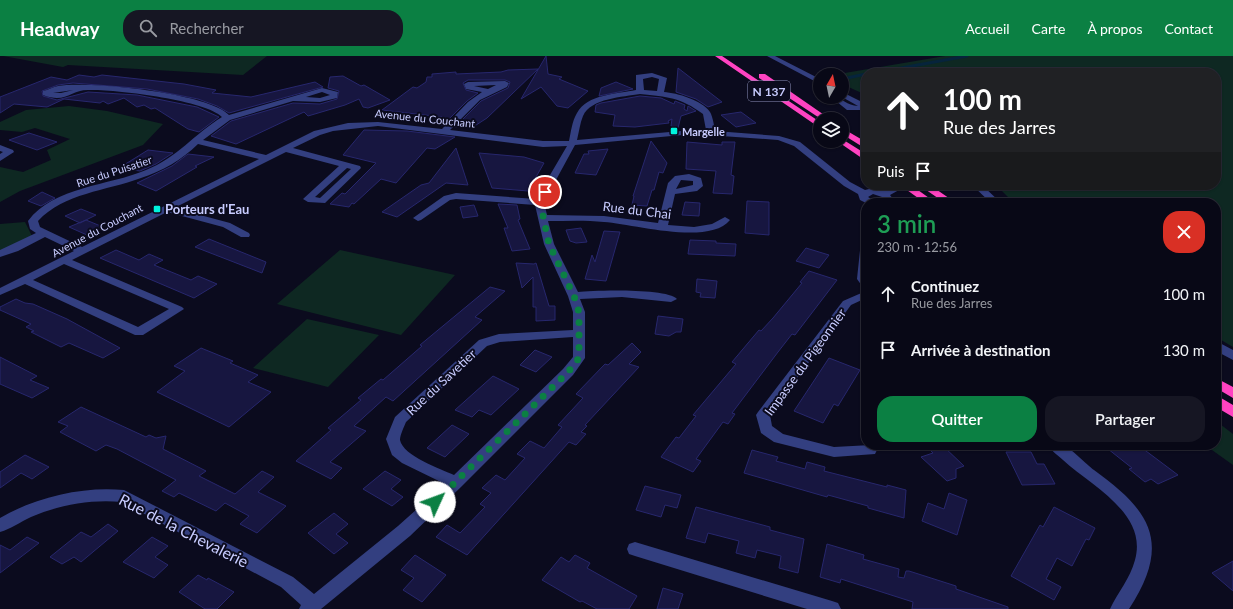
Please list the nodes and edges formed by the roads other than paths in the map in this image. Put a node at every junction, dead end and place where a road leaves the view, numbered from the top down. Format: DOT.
graph roads {
  1 [pos="718,56"];
  2 [pos="732,56"];
  3 [pos="770,56"];
  4 [pos="813,78"];
  5 [pos="86,87"];
  6 [pos="487,91"];
  7 [pos="640,92"];
  8 [pos="660,93"];
  9 [pos="849,98"];
  10 [pos="293,99"];
  11 [pos="845,104"];
  12 [pos="861,104"];
  13 [pos="861,107"];
  14 [pos="816,112"];
  15 [pos="227,118"];
  16 [pos="813,121"];
  17 [pos="445,131"];
  18 [pos="711,133"];
  19 [pos="849,135"];
  20 [pos="195,141"];
  21 [pos="861,143"];
  22 [pos="572,144"];
  23 [pos="849,146"];
  24 [pos="0,148"];
  25 [pos="286,149"];
  26 [pos="861,155"];
  27 [pos="0,158"];
  28 [pos="268,158"];
  29 [pos="344,166"];
  30 [pos="898,190"];
  31 [pos="912,190"];
  32 [pos="931,190"];
  33 [pos="983,190"];
  34 [pos="672,192"];
  35 [pos="864,193"];
  36 [pos="863,198"];
  37 [pos="881,198"];
  38 [pos="889,198"];
  39 [pos="924,198"];
  40 [pos="943,198"];
  41 [pos="991,198"];
  42 [pos="540,202"];
  43 [pos="165,208"];
  44 [pos="418,218"];
  45 [pos="543,218"];
  46 [pos="725,220"];
  47 [pos="662,227"];
  48 [pos="43,234"];
  49 [pos="245,235"];
  50 [pos="83,251"];
  51 [pos="0,254"];
  52 [pos="65,261"];
  53 [pos="25,280"];
  54 [pos="0,292"];
  55 [pos="574,296"];
  56 [pos="861,297"];
  57 [pos="671,299"];
  58 [pos="580,333"];
  59 [pos="1221,348"];
  60 [pos="1233,356"];
  61 [pos="1221,385"];
  62 [pos="1233,393"];
  63 [pos="1221,404"];
  64 [pos="1233,412"];
  65 [pos="870,450"];
  66 [pos="1061,450"];
  67 [pos="456,483"];
  68 [pos="0,526"];
  69 [pos="635,549"];
  70 [pos="311,607"];
  71 [pos="832,609"];
  72 [pos="1118,609"];
  1 -- 16 [label="highway, N 137"];
  2 -- 14 [label="highway, N 137"];
  3 -- 4 [label="street"];
  5 -- 15 [label="street"];
  6 -- 17 [label="street"];
  7 -- 8 [label="street"];
  7 -- 8 [label="street"];
  7 -- 22 [label="street"];
  8 -- 18 [label="street"];
  9 -- 12 [label="street"];
  10 -- 15 [label="street, Rue du Puisatier"];
  11 -- 13 [label="street"];
  15 -- 20 [label="street, Rue du Puisatier"];
  17 -- 22 [label="street, Avenue du Couchant"];
  17 -- 25 [label="street, Avenue du Couchant"];
  18 -- 22 [label="street, Avenue du Couchant"];
  18 -- 35 [label="street, Avenue du Couchant"];
  19 -- 21 [label="highway"];
  20 -- 28 [label="street"];
  20 -- 48 [label="street, Rue du Puisatier"];
  22 -- 42 [label="street"];
  23 -- 26 [label="highway"];
  24 -- 27 [label="street"];
  25 -- 28 [label="street, Avenue du Couchant"];
  25 -- 29 [label="street"];
  28 -- 43 [label="street, Avenue du Couchant"];
  29 -- 29 [label="street"];
  30 -- 38 [label="street"];
  31 -- 39 [label="highway"];
  32 -- 40 [label="highway"];
  33 -- 41 [label="street"];
  34 -- 47 [label="street"];
  35 -- 36 [label="street"];
  35 -- 37 [label="street"];
  42 -- 44 [label="street"];
  42 -- 45 [label="street, Rue de la Chevalerie"];
  43 -- 49 [label="street"];
  43 -- 50 [label="street, Avenue du Couchant"];
  45 -- 47 [label="street, Rue du Chai"];
  45 -- 55 [label="street, Rue de la Chevalerie"];
  46 -- 47 [label="street, Rue du Chai"];
  48 -- 50 [label="street"];
  48 -- 51 [label="street"];
  50 -- 52 [label="street, Avenue du Couchant"];
  52 -- 53 [label="street, Avenue du Couchant"];
  52 -- 53 [label="street"];
  53 -- 54 [label="street, Avenue du Couchant"];
  55 -- 57 [label="street"];
  55 -- 58 [label="street, Rue de la Chevalerie"];
  56 -- 65 [label="street, Impasse du Pigeonnier"];
  58 -- 67 [label="street, Rue de la Chevalerie"];
  58 -- 67 [label="street, Rue du Savetier"];
  59 -- 60 [label="street"];
  61 -- 62 [label="highway"];
  63 -- 64 [label="highway"];
  66 -- 72 [label="street"];
  67 -- 70 [label="street, Rue de la Chevalerie"];
  68 -- 70 [label="street, Rue de la Chevalerie"];
  69 -- 71 [label="street"];
}
